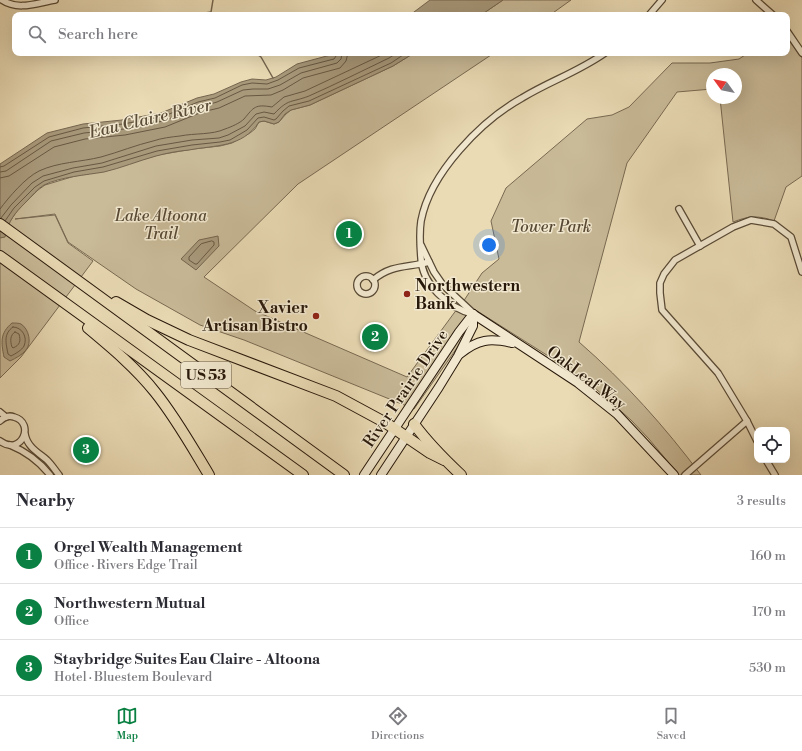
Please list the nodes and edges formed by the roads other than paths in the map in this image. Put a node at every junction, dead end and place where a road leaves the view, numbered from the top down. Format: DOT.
graph roads {
  1 [pos="2,0"];
  2 [pos="54,0"];
  3 [pos="662,0"];
  4 [pos="756,0"];
  5 [pos="652,12"];
  6 [pos="770,12"];
  7 [pos="790,35"];
  8 [pos="802,53"];
  9 [pos="600,56"];
  10 [pos="679,209"];
  11 [pos="0,224"];
  12 [pos="419,241"];
  13 [pos="700,246"];
  14 [pos="0,256"];
  15 [pos="429,262"];
  16 [pos="421,264"];
  17 [pos="802,272"];
  18 [pos="67,274"];
  19 [pos="373,280"];
  20 [pos="46,290"];
  21 [pos="473,314"];
  22 [pos="517,344"];
  23 [pos="458,356"];
  24 [pos="0,412"];
  25 [pos="6,417"];
  26 [pos="0,421"];
  27 [pos="747,421"];
  28 [pos="414,424"];
  29 [pos="394,429"];
  30 [pos="25,434"];
  31 [pos="754,435"];
  32 [pos="406,436"];
  33 [pos="4,444"];
  34 [pos="444,460"];
  35 [pos="768,463"];
  36 [pos="365,473"];
  37 [pos="50,475"];
  38 [pos="60,475"];
  39 [pos="209,475"];
  40 [pos="303,475"];
  41 [pos="344,475"];
  42 [pos="381,475"];
  43 [pos="461,475"];
  44 [pos="674,475"];
  45 [pos="684,475"];
  46 [pos="775,475"];
  1 -- 2 [label="street"];
  3 -- 5 [label="street"];
  4 -- 6 [label="street"];
  7 -- 8 [label="street"];
  9 -- 12 [label="street"];
  10 -- 13 [label="street"];
  11 -- 18 [label="highway, US 53"];
  12 -- 15 [label="street"];
  12 -- 16 [label="street"];
  13 -- 17 [label="street"];
  13 -- 27 [label="street"];
  14 -- 20 [label="highway, US 53"];
  15 -- 16 [label="street"];
  15 -- 21 [label="street"];
  16 -- 19 [label="street"];
  16 -- 21 [label="street"];
  18 -- 29 [label="highway"];
  18 -- 41 [label="highway, US 53"];
  20 -- 39 [label="highway"];
  20 -- 40 [label="highway, US 53"];
  21 -- 22 [label="street, OakLeaf Way"];
  21 -- 23 [label="street, River Prairie Drive"];
  21 -- 29 [label="street, River Prairie Drive"];
  22 -- 23 [label="street"];
  22 -- 44 [label="street, OakLeaf Way"];
  23 -- 28 [label="street, River Prairie Drive"];
  24 -- 25 [label="street"];
  25 -- 26 [label="street"];
  25 -- 30 [label="street"];
  27 -- 31 [label="street"];
  27 -- 45 [label="street"];
  28 -- 32 [label="street, River Prairie Drive"];
  28 -- 34 [label="highway"];
  29 -- 32 [label="highway"];
  29 -- 36 [label="street, River Prairie Drive"];
  30 -- 33 [label="street"];
  30 -- 38 [label="street"];
  32 -- 34 [label="highway"];
  32 -- 42 [label="street, River Prairie Drive"];
  33 -- 37 [label="street"];
  34 -- 43 [label="highway"];
  35 -- 46 [label="street"];
}
